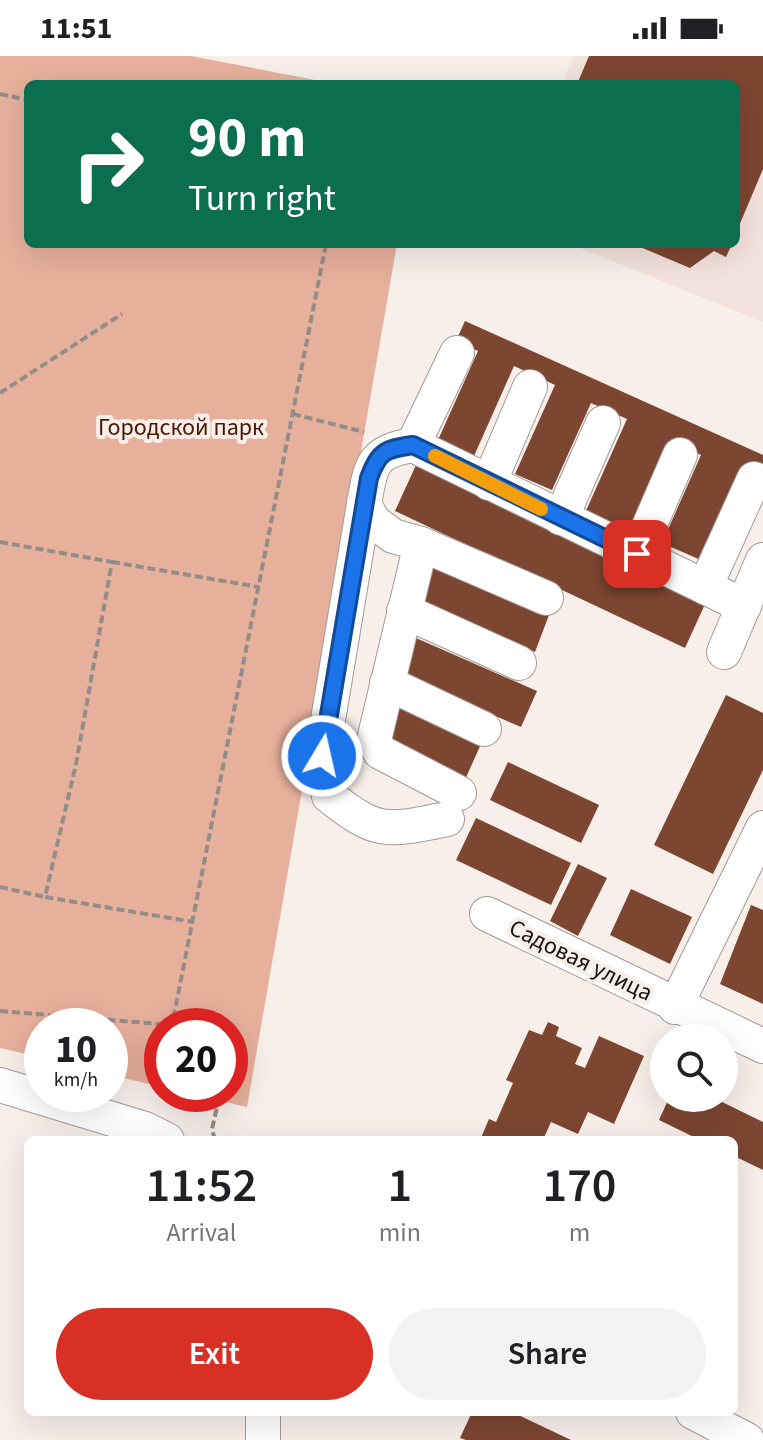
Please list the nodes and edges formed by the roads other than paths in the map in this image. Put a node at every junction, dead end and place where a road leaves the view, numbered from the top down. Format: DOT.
graph roads {
  1 [pos="457,353"];
  2 [pos="530,387"];
  3 [pos="603,423"];
  4 [pos="413,445"];
  5 [pos="680,455"];
  6 [pos="754,479"];
  7 [pos="489,483"];
  8 [pos="364,504"];
  9 [pos="561,518"];
  10 [pos="421,544"];
  11 [pos="637,554"];
  12 [pos="763,560"];
  13 [pos="705,587"];
  14 [pos="546,598"];
  15 [pos="744,606"];
  16 [pos="404,611"];
  17 [pos="724,652"];
  18 [pos="519,663"];
  19 [pos="387,683"];
  20 [pos="484,729"];
  21 [pos="763,828"];
  22 [pos="487,914"];
  23 [pos="675,1007"];
  24 [pos="763,1046"];
  25 [pos="0,1085"];
  26 [pos="159,1136"];
  27 [pos="263,1416"];
  28 [pos="701,1416"];
  29 [pos="263,1440"];
  30 [pos="747,1440"];
  1 -- 4 [label="street"];
  2 -- 7 [label="street"];
  3 -- 9 [label="street"];
  4 -- 7 [label="street"];
  4 -- 8 [label="street"];
  5 -- 11 [label="street"];
  6 -- 13 [label="street"];
  7 -- 9 [label="street"];
  8 -- 10 [label="street"];
  8 -- 19 [label="street"];
  9 -- 11 [label="street"];
  10 -- 14 [label="street"];
  10 -- 16 [label="street"];
  11 -- 13 [label="street"];
  12 -- 15 [label="street"];
  13 -- 15 [label="street"];
  15 -- 17 [label="street"];
  16 -- 18 [label="street"];
  16 -- 19 [label="street"];
  19 -- 20 [label="street"];
  21 -- 23 [label="street"];
  22 -- 23 [label="street, Садовая улица"];
  23 -- 24 [label="street, Садовая улица"];
  25 -- 26 [label="street"];
  27 -- 29 [label="street"];
  28 -- 30 [label="street"];
}
